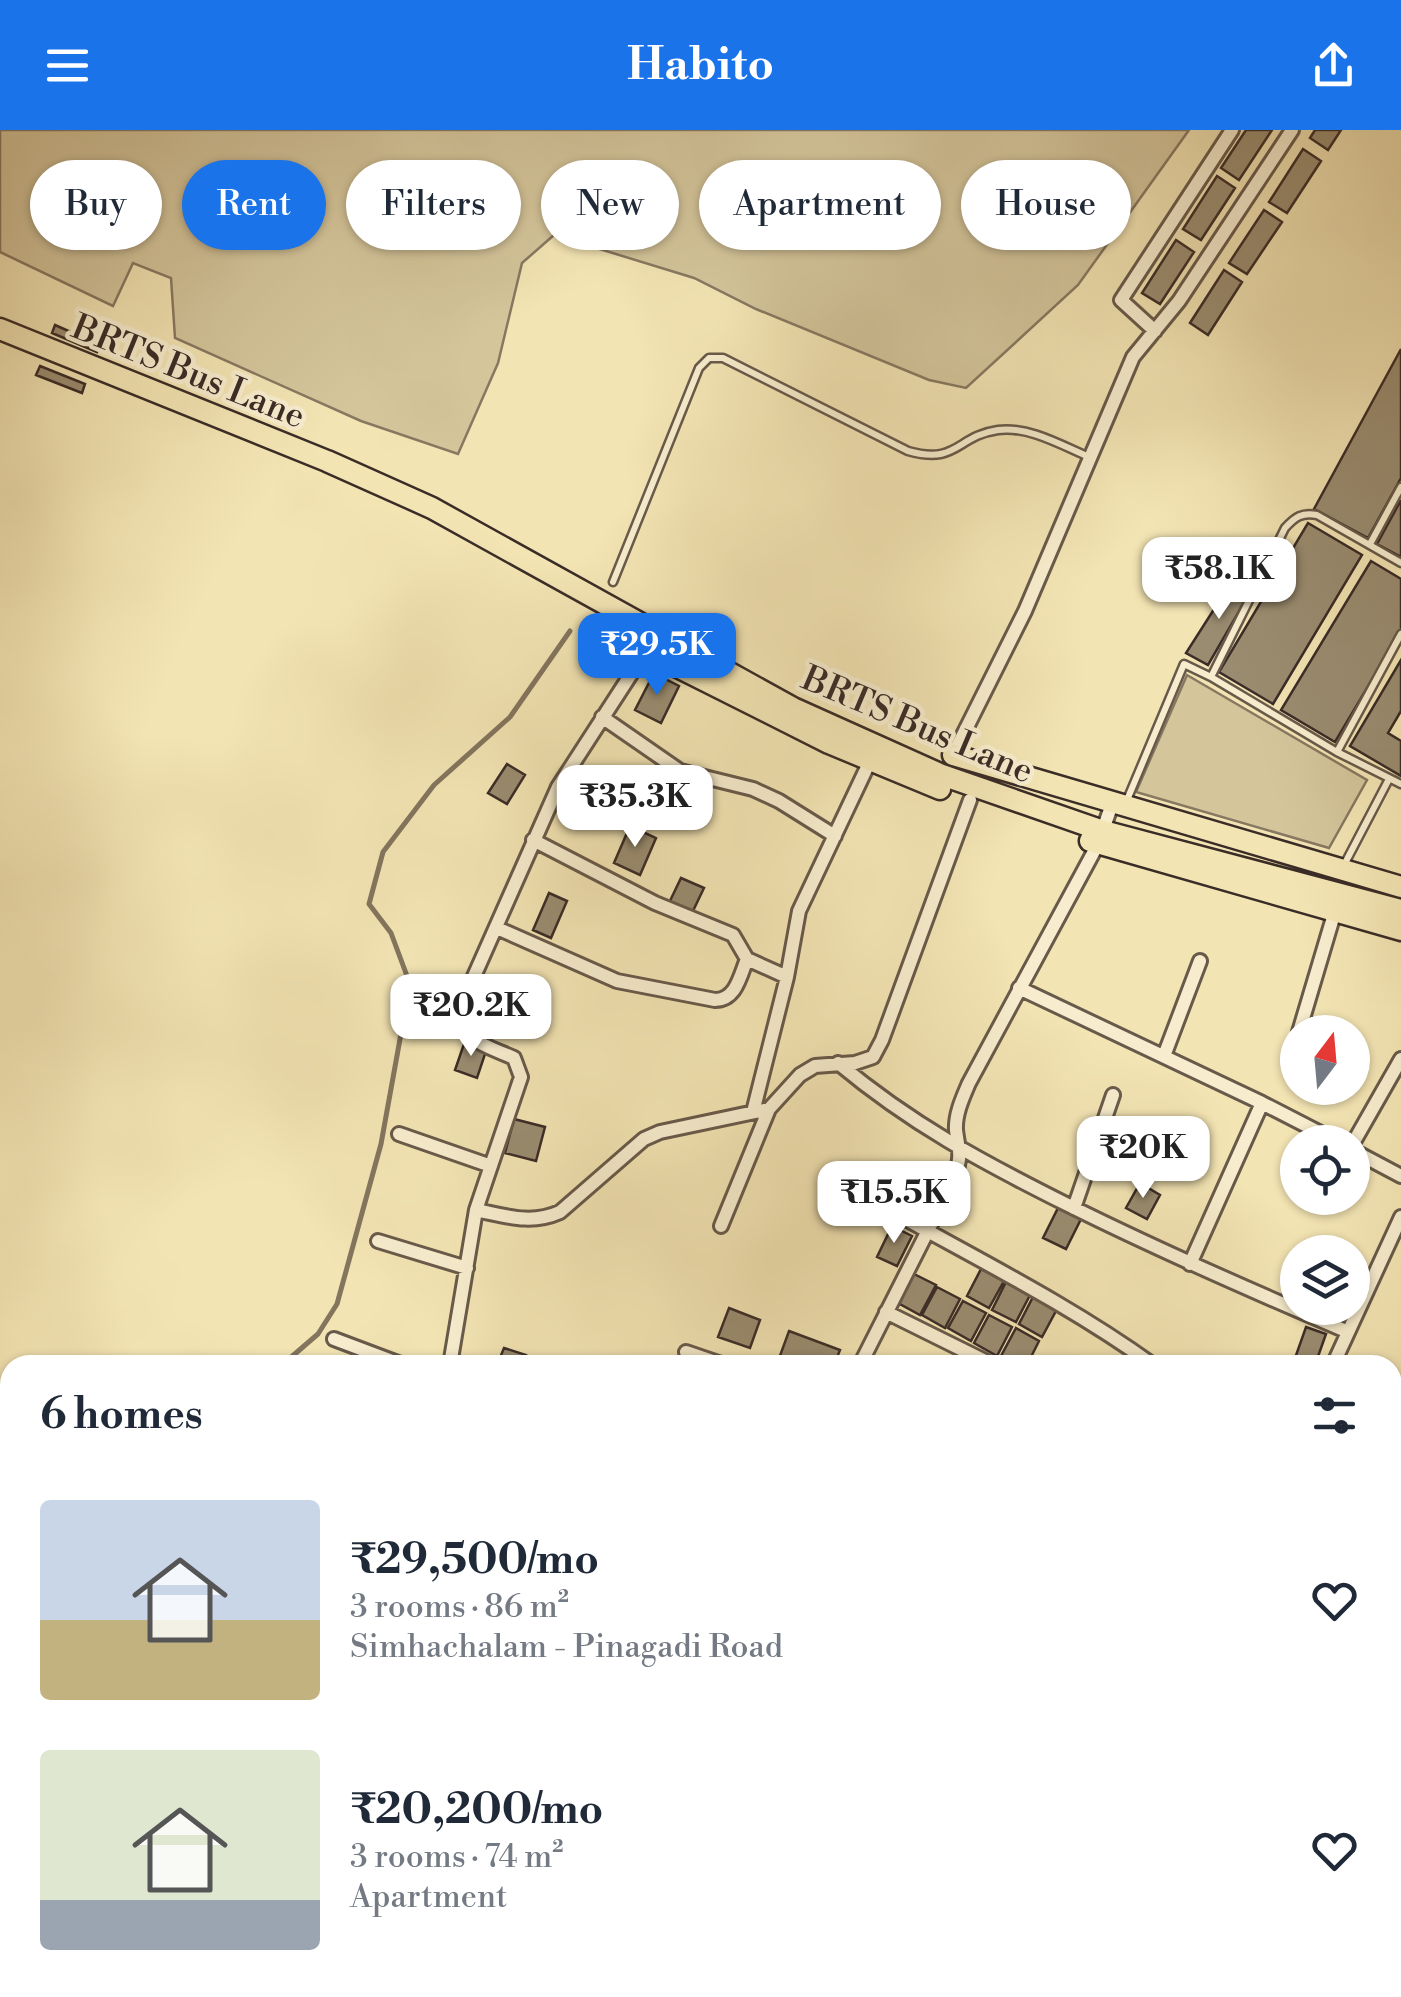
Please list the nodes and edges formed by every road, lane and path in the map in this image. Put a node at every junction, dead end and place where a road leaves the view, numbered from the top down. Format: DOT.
graph roads {
  1 [pos="1232,130"];
  2 [pos="1292,130"];
  3 [pos="0,330"];
  4 [pos="1155,331"];
  5 [pos="1090,458"];
  6 [pos="1401,488"];
  7 [pos="1370,544"];
  8 [pos="1401,563"];
  9 [pos="613,582"];
  10 [pos="1400,639"];
  11 [pos="646,651"];
  12 [pos="1211,677"];
  13 [pos="602,717"];
  14 [pos="1338,752"];
  15 [pos="953,755"];
  16 [pos="870,761"];
  17 [pos="1388,779"];
  18 [pos="1401,784"];
  19 [pos="970,800"];
  20 [pos="1118,806"];
  21 [pos="834,836"];
  22 [pos="1100,838"];
  23 [pos="533,840"];
  24 [pos="1342,869"];
  25 [pos="1401,887"];
  26 [pos="1401,910"];
  27 [pos="1336,911"];
  28 [pos="497,928"];
  29 [pos="1401,930"];
  30 [pos="747,960"];
  31 [pos="1200,961"];
  32 [pos="787,978"];
  33 [pos="1019,988"];
  34 [pos="1305,1015"];
  35 [pos="1164,1056"];
  36 [pos="1401,1059"];
  37 [pos="838,1064"];
  38 [pos="1112,1095"];
  39 [pos="1262,1103"];
  40 [pos="768,1109"];
  41 [pos="753,1112"];
  42 [pos="1305,1125"];
  43 [pos="1364,1125"];
  44 [pos="398,1134"];
  45 [pos="962,1152"];
  46 [pos="1370,1158"];
  47 [pos="491,1166"];
  48 [pos="1401,1176"];
  49 [pos="836,1179"];
  50 [pos="1074,1208"];
  51 [pos="476,1210"];
  52 [pos="1401,1217"];
  53 [pos="721,1226"];
  54 [pos="928,1234"];
  55 [pos="378,1241"];
  56 [pos="1190,1264"];
  57 [pos="467,1268"];
  58 [pos="886,1312"];
  59 [pos="1346,1332"];
  60 [pos="334,1339"];
  61 [pos="686,1352"];
  62 [pos="376,1355"];
  63 [pos="452,1355"];
  64 [pos="695,1355"];
  65 [pos="865,1355"];
  66 [pos="972,1355"];
  67 [pos="1138,1355"];
  68 [pos="1338,1355"];
  1 -- 4 [label="street"];
  2 -- 4 [label="street"];
  3 -- 22 [label="main road, BRTS Bus Lane"];
  4 -- 5 [label="street"];
  5 -- 9 [label="lane"];
  5 -- 15 [label="street"];
  6 -- 7 [label="lane"];
  7 -- 8 [label="lane"];
  7 -- 12 [label="lane"];
  10 -- 14 [label="lane"];
  11 -- 13 [label="street"];
  11 -- 16 [label="main road"];
  12 -- 14 [label="lane"];
  12 -- 20 [label="lane"];
  13 -- 21 [label="street"];
  13 -- 23 [label="street"];
  14 -- 17 [label="lane"];
  15 -- 20 [label="main road"];
  16 -- 19 [label="main road"];
  16 -- 21 [label="street"];
  17 -- 18 [label="lane"];
  17 -- 24 [label="lane"];
  19 -- 22 [label="main road"];
  19 -- 37 [label="street"];
  20 -- 22 [label="street"];
  20 -- 24 [label="main road"];
  21 -- 32 [label="street"];
  22 -- 26 [label="main road, BRTS Bus Lane"];
  22 -- 27 [label="main road"];
  22 -- 33 [label="street"];
  23 -- 28 [label="street"];
  23 -- 30 [label="street"];
  24 -- 25 [label="main road"];
  27 -- 29 [label="main road"];
  27 -- 34 [label="street"];
  28 -- 30 [label="street"];
  28 -- 47 [label="street"];
  30 -- 32 [label="street"];
  31 -- 35 [label="street"];
  32 -- 41 [label="street"];
  33 -- 35 [label="street"];
  33 -- 45 [label="street"];
  35 -- 39 [label="street"];
  36 -- 43 [label="street"];
  37 -- 40 [label="street"];
  37 -- 45 [label="street"];
  38 -- 50 [label="street"];
  39 -- 42 [label="street"];
  39 -- 56 [label="street"];
  40 -- 41 [label="street"];
  40 -- 53 [label="street"];
  41 -- 51 [label="street"];
  44 -- 47 [label="street"];
  45 -- 50 [label="street"];
  45 -- 54 [label="street"];
  46 -- 48 [label="street"];
  47 -- 51 [label="street"];
  49 -- 54 [label="street"];
  50 -- 56 [label="street"];
  51 -- 57 [label="street"];
  52 -- 59 [label="street"];
  54 -- 58 [label="street"];
  54 -- 67 [label="street"];
  55 -- 57 [label="street"];
  56 -- 59 [label="street"];
  57 -- 63 [label="street"];
  58 -- 65 [label="street"];
  58 -- 66 [label="street"];
  59 -- 68 [label="street"];
  60 -- 62 [label="street"];
  61 -- 64 [label="street"];
}
